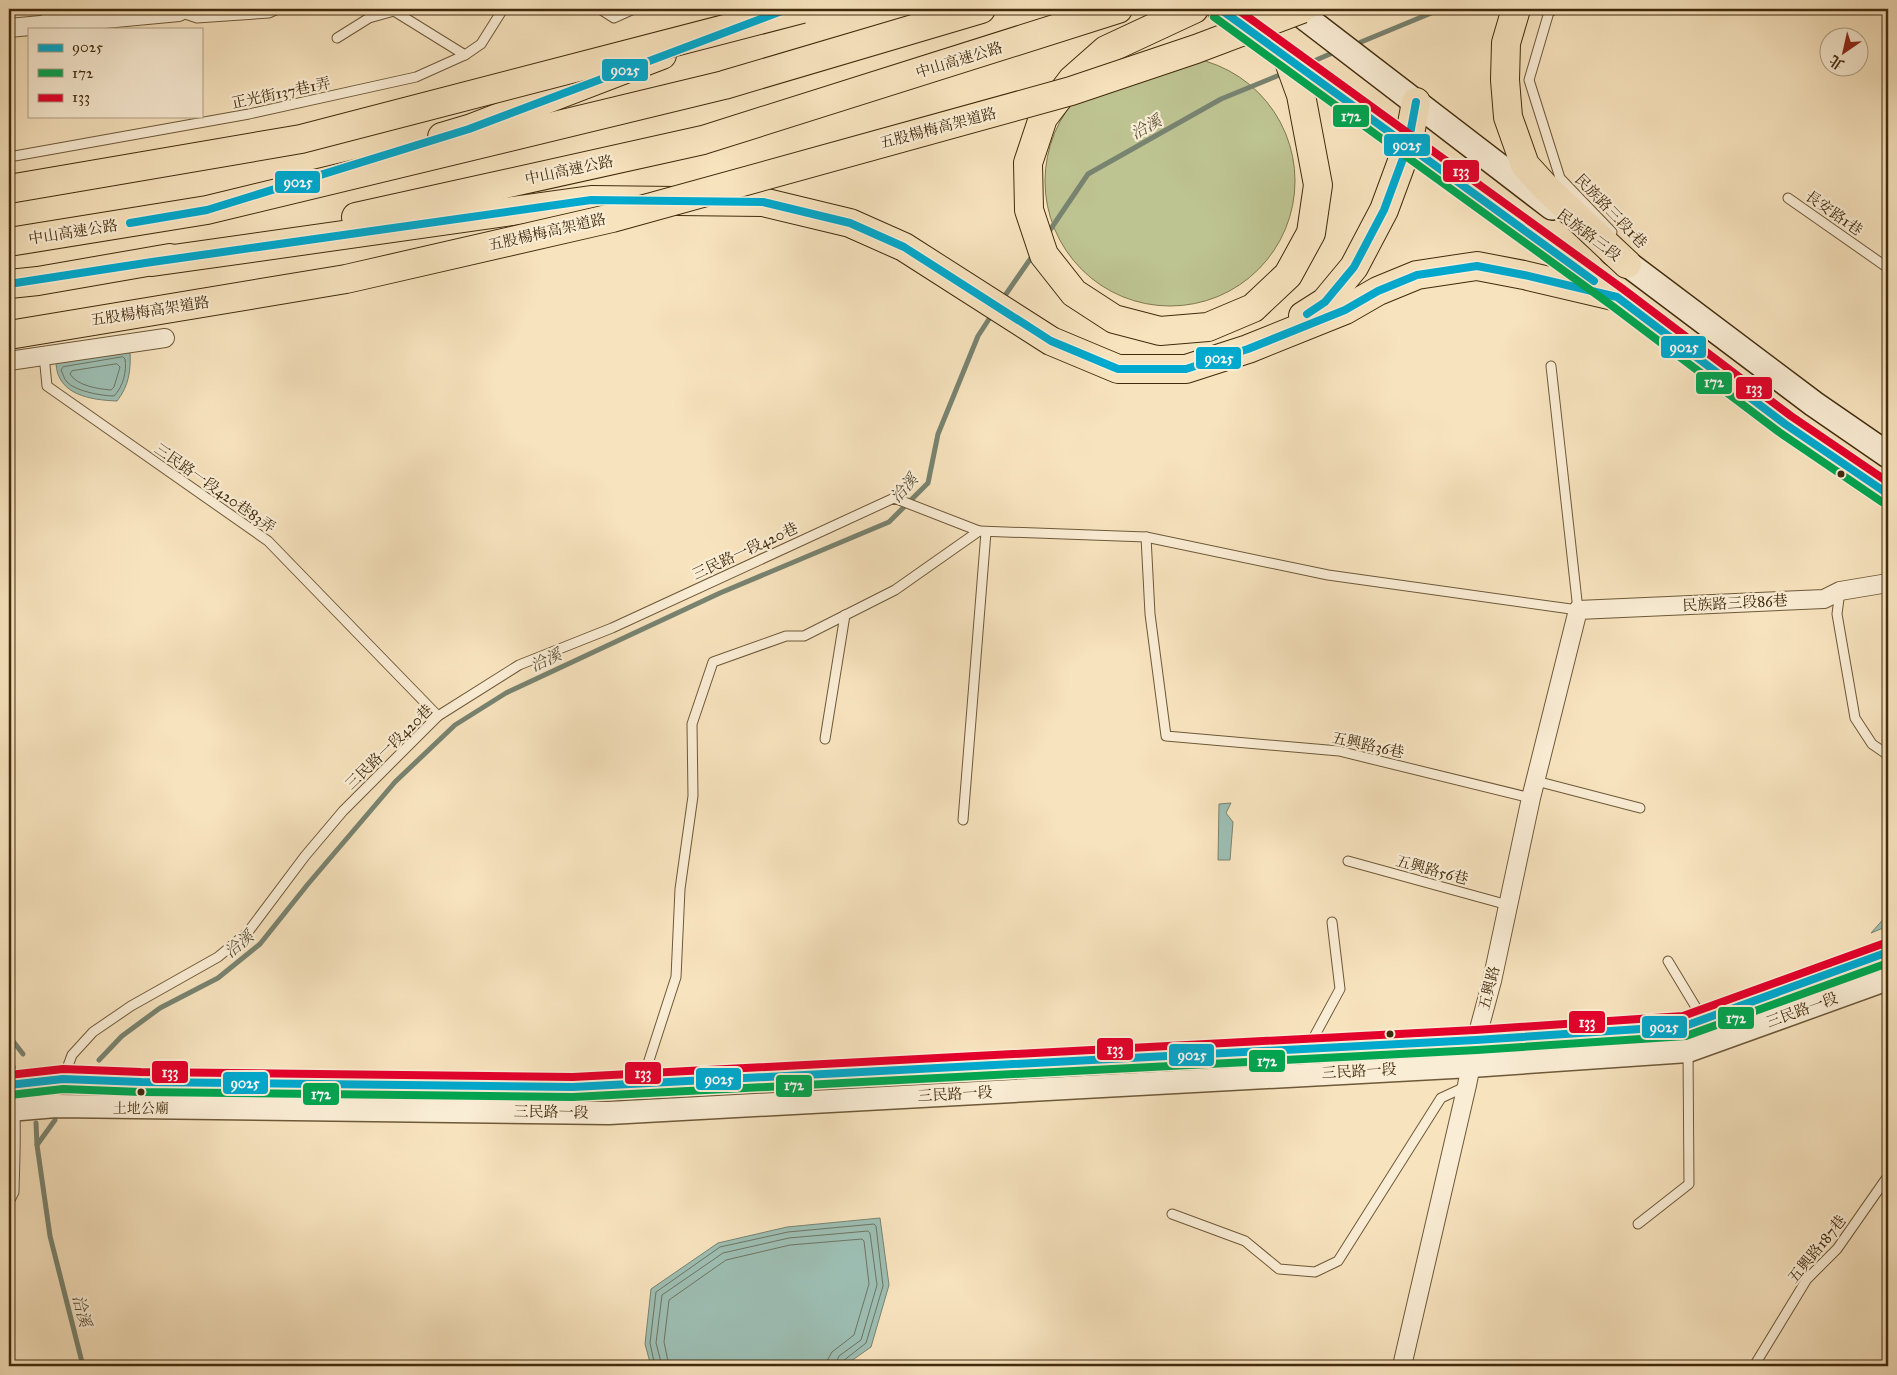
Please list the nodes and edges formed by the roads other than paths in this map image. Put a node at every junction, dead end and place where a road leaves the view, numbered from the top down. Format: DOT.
graph roads {
  1 [pos="278,9"];
  2 [pos="503,9"];
  3 [pos="600,9"];
  4 [pos="634,9"];
  5 [pos="981,9"];
  6 [pos="1118,9"];
  7 [pos="1194,9"];
  8 [pos="1220,9"];
  9 [pos="1294,9"];
  10 [pos="1302,9"];
  11 [pos="1516,9"];
  12 [pos="1555,9"];
  13 [pos="181,10"];
  14 [pos="788,10"];
  15 [pos="46,16"];
  16 [pos="9,28"];
  17 [pos="337,38"];
  18 [pos="465,55"];
  19 [pos="1288,59"];
  20 [pos="1416,102"];
  21 [pos="1408,145"];
  22 [pos="9,157"];
  23 [pos="9,189"];
  24 [pos="1788,198"];
  25 [pos="207,210"];
  26 [pos="1616,236"];
  27 [pos="9,242"];
  28 [pos="152,262"];
  29 [pos="1635,264"];
  30 [pos="1888,268"];
  31 [pos="9,284"];
  32 [pos="1617,297"];
  33 [pos="9,335"];
  34 [pos="165,338"];
  35 [pos="1248,349"];
  36 [pos="44,355"];
  37 [pos="9,361"];
  38 [pos="1551,366"];
  39 [pos="1888,454"];
  40 [pos="1888,494"];
  41 [pos="982,532"];
  42 [pos="1146,537"];
  43 [pos="1888,584"];
  44 [pos="1840,591"];
  45 [pos="1578,610"];
  46 [pos="845,614"];
  47 [pos="438,716"];
  48 [pos="825,739"];
  49 [pos="1888,755"];
  50 [pos="1533,789"];
  51 [pos="1640,808"];
  52 [pos="963,820"];
  53 [pos="1348,861"];
  54 [pos="1508,905"];
  55 [pos="1332,922"];
  56 [pos="1888,952"];
  57 [pos="1668,961"];
  58 [pos="1888,979"];
  59 [pos="1703,1020"];
  60 [pos="1476,1040"];
  61 [pos="1308,1048"];
  62 [pos="1688,1051"];
  63 [pos="9,1062"];
  64 [pos="1469,1076"];
  65 [pos="63,1079"];
  66 [pos="641,1084"];
  67 [pos="11,1085"];
  68 [pos="56,1106"];
  69 [pos="12,1110"];
  70 [pos="1888,1176"];
  71 [pos="9,1202"];
  72 [pos="1172,1214"];
  73 [pos="1638,1224"];
  74 [pos="1402,1366"];
  75 [pos="1754,1366"];
  1 -- 13 [label="lane"];
  2 -- 18 [label="lane, 正光街137巷1弄"];
  3 -- 4 [label="lane"];
  5 -- 25 [label="highway, 中山高速公路"];
  6 -- 28 [label="highway, 中山高速公路"];
  7 -- 19 [label="highway"];
  8 -- 19 [label="main road"];
  9 -- 20 [label="main road, 民族路三段"];
  10 -- 33 [label="highway, 五股楊梅高架道路, bridge"];
  11 -- 29 [label="highway"];
  12 -- 26 [label="lane, 民族路三段1巷"];
  13 -- 15 [label="street"];
  14 -- 23 [label="highway, bridge"];
  14 -- 25 [label="highway"];
  15 -- 16 [label="street"];
  17 -- 18 [label="lane"];
  18 -- 22 [label="lane, 正光街137巷1弄"];
  19 -- 21 [label="main road"];
  20 -- 21 [label="highway"];
  20 -- 29 [label="main road, 民族路三段"];
  21 -- 32 [label="main road"];
  21 -- 35 [label="highway"];
  24 -- 30 [label="lane, 長安路1巷"];
  25 -- 27 [label="highway, 中山高速公路"];
  28 -- 31 [label="highway, 中山高速公路"];
  28 -- 35 [label="highway"];
  29 -- 39 [label="main road, 民族路三段"];
  32 -- 35 [label="highway"];
  32 -- 40 [label="main road"];
  34 -- 36 [label="street"];
  36 -- 37 [label="street"];
  36 -- 47 [label="lane, 三民路一段420巷83弄"];
  38 -- 45 [label="lane"];
  41 -- 42 [label="lane"];
  41 -- 46 [label="lane"];
  41 -- 47 [label="lane, 三民路一段420巷"];
  41 -- 52 [label="lane"];
  42 -- 45 [label="lane"];
  42 -- 50 [label="lane, 五興路36巷"];
  43 -- 44 [label="street, 民族路三段86巷"];
  44 -- 45 [label="street, 民族路三段86巷"];
  44 -- 49 [label="lane"];
  45 -- 50 [label="street, 五興路"];
  46 -- 48 [label="lane"];
  46 -- 66 [label="lane"];
  47 -- 65 [label="lane, 三民路一段420巷"];
  50 -- 51 [label="lane, 五興路36巷"];
  50 -- 54 [label="street, 五興路"];
  53 -- 54 [label="lane, 五興路56巷"];
  54 -- 60 [label="street, 五興路"];
  55 -- 61 [label="lane"];
  56 -- 59 [label="street, 三民路一段"];
  57 -- 59 [label="lane"];
  58 -- 62 [label="street, 三民路一段"];
  59 -- 60 [label="street, 三民路一段"];
  60 -- 61 [label="street, 三民路一段"];
  60 -- 64 [label="street, 五興路"];
  61 -- 66 [label="street, 三民路一段"];
  62 -- 64 [label="street, 三民路一段"];
  62 -- 73 [label="lane"];
  63 -- 67 [label="lane"];
  64 -- 68 [label="street, 三民路一段"];
  64 -- 72 [label="lane"];
  64 -- 74 [label="street, 五興路"];
  65 -- 66 [label="street, 三民路一段"];
  65 -- 67 [label="street, 三民路一段"];
  65 -- 68 [label="street"];
  67 -- 69 [label="lane"];
  68 -- 69 [label="street, 三民路一段"];
  69 -- 71 [label="lane"];
  70 -- 75 [label="lane, 五興路187巷"];
}
